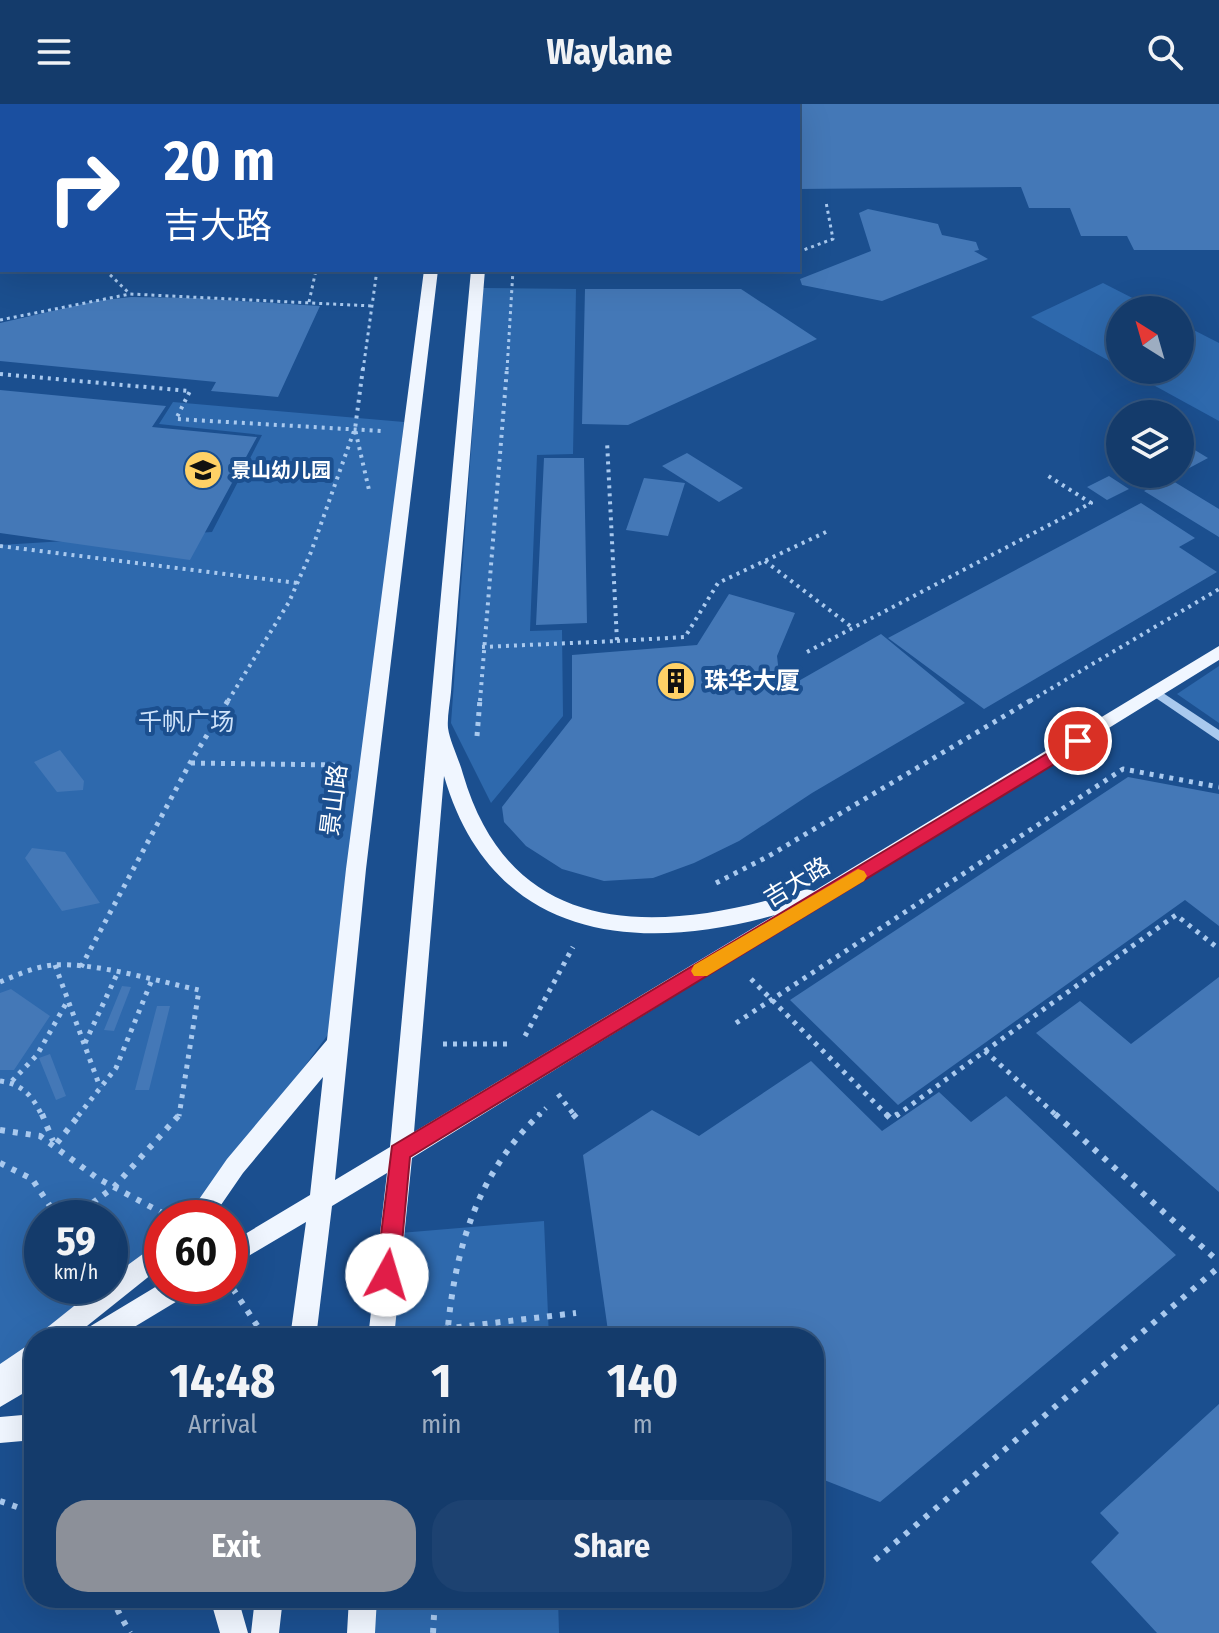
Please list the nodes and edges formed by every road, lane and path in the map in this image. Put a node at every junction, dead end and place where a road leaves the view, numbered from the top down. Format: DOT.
graph roads {
  1 [pos="826,202"];
  2 [pos="800,251"];
  3 [pos="107,272"];
  4 [pos="316,272"];
  5 [pos="377,272"];
  6 [pos="431,272"];
  7 [pos="478,272"];
  8 [pos="513,272"];
  9 [pos="130,294"];
  10 [pos="309,302"];
  11 [pos="372,306"];
  12 [pos="0,320"];
  13 [pos="0,374"];
  14 [pos="355,429"];
  15 [pos="411,432"];
  16 [pos="607,441"];
  17 [pos="1045,474"];
  18 [pos="372,505"];
  19 [pos="826,532"];
  20 [pos="0,546"];
  21 [pos="765,561"];
  22 [pos="297,583"];
  23 [pos="1219,589"];
  24 [pos="853,628"];
  25 [pos="617,641"];
  26 [pos="484,647"];
  27 [pos="446,648"];
  28 [pos="807,652"];
  29 [pos="1219,652"];
  30 [pos="1157,693"];
  31 [pos="439,726"];
  32 [pos="1219,736"];
  33 [pos="476,745"];
  34 [pos="190,763"];
  35 [pos="338,780"];
  36 [pos="1219,787"];
  37 [pos="714,884"];
  38 [pos="842,886"];
  39 [pos="588,919"];
  40 [pos="1219,949"];
  41 [pos="55,965"];
  42 [pos="81,967"];
  43 [pos="765,971"];
  44 [pos="117,974"];
  45 [pos="751,979"];
  46 [pos="0,982"];
  47 [pos="151,982"];
  48 [pos="739,986"];
  49 [pos="68,999"];
  50 [pos="771,1000"];
  51 [pos="736,1023"];
  52 [pos="338,1043"];
  53 [pos="84,1044"];
  54 [pos="412,1044"];
  55 [pos="985,1051"];
  56 [pos="538,1068"];
  57 [pos="0,1081"];
  58 [pos="12,1081"];
  59 [pos="101,1088"];
  60 [pos="573,1088"];
  61 [pos="560,1096"];
  62 [pos="580,1122"];
  63 [pos="0,1130"];
  64 [pos="55,1143"];
  65 [pos="400,1152"];
  66 [pos="0,1163"];
  67 [pos="114,1187"];
  68 [pos="46,1200"];
  69 [pos="96,1200"];
  70 [pos="211,1200"];
  71 [pos="321,1202"];
  72 [pos="144,1203"];
  73 [pos="248,1245"];
  74 [pos="1219,1264"];
  75 [pos="144,1265"];
  76 [pos="150,1304"];
  77 [pos="243,1304"];
  78 [pos="576,1313"];
  79 [pos="66,1328"];
  80 [pos="110,1328"];
  81 [pos="259,1328"];
  82 [pos="304,1328"];
  83 [pos="382,1328"];
  84 [pos="447,1328"];
  85 [pos="455,1328"];
  86 [pos="24,1361"];
  87 [pos="24,1379"];
  88 [pos="0,1380"];
  89 [pos="0,1394"];
  90 [pos="24,1428"];
  91 [pos="0,1430"];
  92 [pos="0,1501"];
  93 [pos="24,1509"];
  94 [pos="875,1560"];
  95 [pos="116,1608"];
  96 [pos="227,1608"];
  97 [pos="268,1608"];
  98 [pos="362,1608"];
  99 [pos="434,1608"];
  100 [pos="130,1633"];
  101 [pos="234,1633"];
  102 [pos="265,1633"];
  103 [pos="361,1633"];
  104 [pos="433,1633"];
  1 -- 2 [label="path"];
  3 -- 9 [label="path"];
  4 -- 10 [label="path"];
  5 -- 11 [label="path"];
  6 -- 15 [label="main road, 景山路"];
  7 -- 27 [label="main road"];
  8 -- 26 [label="path"];
  9 -- 10 [label="path"];
  9 -- 12 [label="path"];
  10 -- 11 [label="path"];
  11 -- 14 [label="path"];
  13 -- 14 [label="path"];
  14 -- 15 [label="path"];
  14 -- 18 [label="path"];
  14 -- 22 [label="path"];
  15 -- 52 [label="main road, 景山路"];
  16 -- 25 [label="path"];
  17 -- 24 [label="path"];
  19 -- 21 [label="path"];
  20 -- 22 [label="path"];
  21 -- 24 [label="path"];
  21 -- 25 [label="path"];
  22 -- 34 [label="path"];
  23 -- 37 [label="path"];
  24 -- 28 [label="path"];
  25 -- 26 [label="path"];
  26 -- 27 [label="path"];
  26 -- 33 [label="path"];
  27 -- 31 [label="main road"];
  29 -- 30 [label="main road, 吉大路"];
  30 -- 32 [label="street"];
  30 -- 38 [label="main road, 吉大路"];
  31 -- 39 [label="main road"];
  31 -- 54 [label="main road"];
  34 -- 35 [label="path"];
  34 -- 42 [label="path"];
  36 -- 50 [label="path"];
  38 -- 39 [label="main road"];
  38 -- 56 [label="main road, 吉大路"];
  39 -- 54 [label="path"];
  40 -- 55 [label="path"];
  41 -- 42 [label="path"];
  41 -- 46 [label="path"];
  41 -- 49 [label="path"];
  42 -- 44 [label="path"];
  43 -- 45 [label="path"];
  44 -- 47 [label="path"];
  44 -- 53 [label="path"];
  45 -- 48 [label="path"];
  45 -- 50 [label="path"];
  47 -- 59 [label="path"];
  47 -- 67 [label="path"];
  49 -- 53 [label="path"];
  49 -- 58 [label="path"];
  50 -- 51 [label="path"];
  50 -- 55 [label="path"];
  52 -- 70 [label="main road"];
  52 -- 71 [label="main road, 景山路"];
  53 -- 59 [label="path"];
  54 -- 65 [label="main road"];
  55 -- 74 [label="path"];
  56 -- 61 [label="path"];
  56 -- 65 [label="main road, 吉大路"];
  57 -- 58 [label="path"];
  58 -- 64 [label="path"];
  59 -- 64 [label="path"];
  60 -- 61 [label="path"];
  61 -- 62 [label="path"];
  61 -- 84 [label="path"];
  63 -- 64 [label="path"];
  64 -- 67 [label="path"];
  65 -- 71 [label="main road, 吉大路"];
  65 -- 83 [label="main road"];
  66 -- 68 [label="path"];
  67 -- 69 [label="path"];
  67 -- 72 [label="path"];
  71 -- 73 [label="main road, 吉大路"];
  71 -- 82 [label="main road, 景山路"];
  74 -- 94 [label="path"];
  75 -- 79 [label="main road"];
  76 -- 80 [label="main road"];
  77 -- 81 [label="path"];
  78 -- 85 [label="path"];
  86 -- 88 [label="main road"];
  87 -- 89 [label="main road"];
  90 -- 91 [label="main road"];
  92 -- 93 [label="path"];
  95 -- 100 [label="path"];
  96 -- 101 [label="main road"];
  97 -- 102 [label="main road"];
  98 -- 103 [label="main road"];
  99 -- 104 [label="path"];
}
